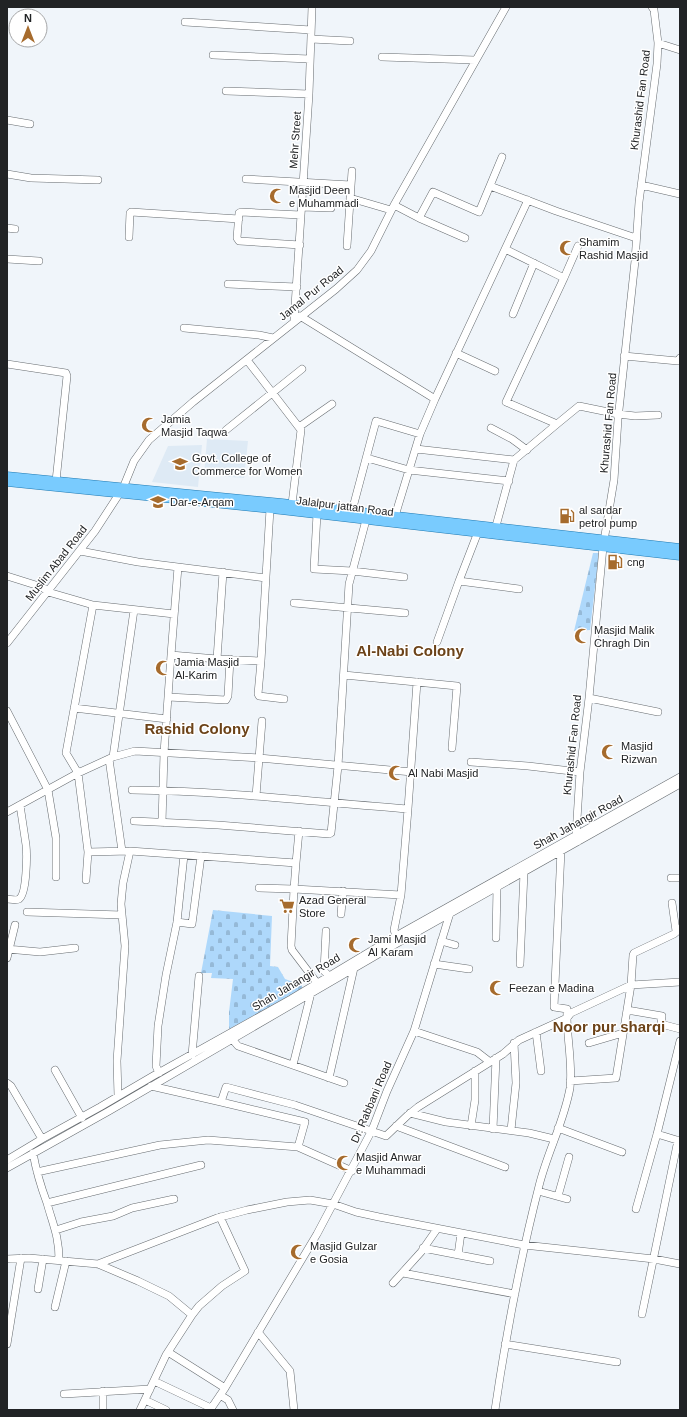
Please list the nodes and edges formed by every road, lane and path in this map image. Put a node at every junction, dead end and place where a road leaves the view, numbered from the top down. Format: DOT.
graph roads {
  1 [pos="312,7"];
  2 [pos="506,7"];
  3 [pos="652,7"];
  4 [pos="185,22"];
  5 [pos="311,30"];
  6 [pos="311,39"];
  7 [pos="350,41"];
  8 [pos="658,43"];
  9 [pos="680,50"];
  10 [pos="213,55"];
  11 [pos="382,57"];
  12 [pos="310,59"];
  13 [pos="475,60"];
  14 [pos="226,91"];
  15 [pos="309,94"];
  16 [pos="7,120"];
  17 [pos="30,124"];
  18 [pos="502,157"];
  19 [pos="352,171"];
  20 [pos="7,174"];
  21 [pos="246,179"];
  22 [pos="98,180"];
  23 [pos="303,182"];
  24 [pos="351,185"];
  25 [pos="641,185"];
  26 [pos="490,186"];
  27 [pos="680,194"];
  28 [pos="350,198"];
  29 [pos="528,200"];
  30 [pos="302,206"];
  31 [pos="331,208"];
  32 [pos="393,208"];
  33 [pos="302,215"];
  34 [pos="419,218"];
  35 [pos="239,219"];
  36 [pos="7,228"];
  37 [pos="15,228"];
  38 [pos="129,237"];
  39 [pos="465,238"];
  40 [pos="636,238"];
  41 [pos="300,245"];
  42 [pos="346,246"];
  43 [pos="578,246"];
  44 [pos="505,249"];
  45 [pos="7,258"];
  46 [pos="39,261"];
  47 [pos="534,263"];
  48 [pos="564,278"];
  49 [pos="228,284"];
  50 [pos="297,287"];
  51 [pos="513,314"];
  52 [pos="300,316"];
  53 [pos="294,321"];
  54 [pos="184,328"];
  55 [pos="272,338"];
  56 [pos="456,352"];
  57 [pos="624,356"];
  58 [pos="680,358"];
  59 [pos="247,360"];
  60 [pos="7,364"];
  61 [pos="302,368"];
  62 [pos="495,371"];
  63 [pos="272,393"];
  64 [pos="435,399"];
  65 [pos="332,404"];
  66 [pos="618,414"];
  67 [pos="658,415"];
  68 [pos="557,424"];
  69 [pos="299,428"];
  70 [pos="491,428"];
  71 [pos="226,430"];
  72 [pos="420,434"];
  73 [pos="416,449"];
  74 [pos="527,450"];
  75 [pos="367,458"];
  76 [pos="514,460"];
  77 [pos="409,470"];
  78 [pos="56,481"];
  79 [pos="509,481"];
  80 [pos="7,482"];
  81 [pos="121,491"];
  82 [pos="292,504"];
  83 [pos="282,506"];
  84 [pos="270,509"];
  85 [pos="352,511"];
  86 [pos="317,514"];
  87 [pos="395,516"];
  88 [pos="384,518"];
  89 [pos="366,520"];
  90 [pos="496,526"];
  91 [pos="478,532"];
  92 [pos="551,537"];
  93 [pos="604,543"];
  94 [pos="680,548"];
  95 [pos="80,551"];
  96 [pos="680,556"];
  97 [pos="178,567"];
  98 [pos="352,571"];
  99 [pos="223,572"];
  100 [pos="7,576"];
  101 [pos="404,577"];
  102 [pos="266,578"];
  103 [pos="459,581"];
  104 [pos="519,589"];
  105 [pos="48,592"];
  106 [pos="294,603"];
  107 [pos="93,605"];
  108 [pos="348,607"];
  109 [pos="134,610"];
  110 [pos="405,613"];
  111 [pos="174,614"];
  112 [pos="437,642"];
  113 [pos="7,643"];
  114 [pos="171,655"];
  115 [pos="217,658"];
  116 [pos="230,659"];
  117 [pos="261,661"];
  118 [pos="344,675"];
  119 [pos="418,682"];
  120 [pos="168,697"];
  121 [pos="589,698"];
  122 [pos="284,699"];
  123 [pos="74,708"];
  124 [pos="7,711"];
  125 [pos="658,712"];
  126 [pos="120,713"];
  127 [pos="167,719"];
  128 [pos="262,721"];
  129 [pos="452,748"];
  130 [pos="164,753"];
  131 [pos="111,758"];
  132 [pos="259,758"];
  133 [pos="471,762"];
  134 [pos="338,766"];
  135 [pos="412,772"];
  136 [pos="580,772"];
  137 [pos="78,773"];
  138 [pos="680,777"];
  139 [pos="680,784"];
  140 [pos="48,790"];
  141 [pos="132,790"];
  142 [pos="163,790"];
  143 [pos="256,796"];
  144 [pos="334,804"];
  145 [pos="20,805"];
  146 [pos="408,809"];
  147 [pos="7,812"];
  148 [pos="134,822"];
  149 [pos="162,823"];
  150 [pos="299,831"];
  151 [pos="577,838"];
  152 [pos="561,850"];
  153 [pos="126,851"];
  154 [pos="88,852"];
  155 [pos="184,855"];
  156 [pos="201,856"];
  157 [pos="296,863"];
  158 [pos="524,872"];
  159 [pos="56,878"];
  160 [pos="671,878"];
  161 [pos="680,878"];
  162 [pos="86,880"];
  163 [pos="497,887"];
  164 [pos="259,888"];
  165 [pos="294,889"];
  166 [pos="343,891"];
  167 [pos="401,895"];
  168 [pos="7,899"];
  169 [pos="672,903"];
  170 [pos="27,912"];
  171 [pos="450,913"];
  172 [pos="341,914"];
  173 [pos="122,915"];
  174 [pos="177,922"];
  175 [pos="15,925"];
  176 [pos="678,930"];
  177 [pos="326,931"];
  178 [pos="396,936"];
  179 [pos="496,938"];
  180 [pos="441,941"];
  181 [pos="455,945"];
  182 [pos="75,948"];
  183 [pos="8,950"];
  184 [pos="7,958"];
  185 [pos="434,964"];
  186 [pos="520,964"];
  187 [pos="354,968"];
  188 [pos="469,969"];
  189 [pos="199,976"];
  190 [pos="328,976"];
  191 [pos="680,982"];
  192 [pos="317,983"];
  193 [pos="631,985"];
  194 [pos="311,993"];
  195 [pos="627,1010"];
  196 [pos="566,1018"];
  197 [pos="680,1029"];
  198 [pos="414,1031"];
  199 [pos="536,1032"];
  200 [pos="623,1033"];
  201 [pos="232,1039"];
  202 [pos="680,1041"];
  203 [pos="514,1043"];
  204 [pos="589,1043"];
  205 [pos="192,1055"];
  206 [pos="493,1060"];
  207 [pos="293,1065"];
  208 [pos="55,1070"];
  209 [pos="475,1071"];
  210 [pos="541,1071"];
  211 [pos="159,1073"];
  212 [pos="329,1078"];
  213 [pos="570,1081"];
  214 [pos="344,1083"];
  215 [pos="7,1084"];
  216 [pos="151,1086"];
  217 [pos="118,1096"];
  218 [pos="221,1102"];
  219 [pos="410,1113"];
  220 [pos="82,1118"];
  221 [pos="396,1126"];
  222 [pos="471,1126"];
  223 [pos="558,1128"];
  224 [pos="493,1129"];
  225 [pos="372,1130"];
  226 [pos="511,1130"];
  227 [pos="657,1134"];
  228 [pos="42,1139"];
  229 [pos="554,1139"];
  230 [pos="679,1140"];
  231 [pos="298,1147"];
  232 [pos="622,1152"];
  233 [pos="33,1153"];
  234 [pos="569,1157"];
  235 [pos="7,1160"];
  236 [pos="201,1165"];
  237 [pos="505,1166"];
  238 [pos="7,1168"];
  239 [pos="352,1171"];
  240 [pos="37,1172"];
  241 [pos="538,1191"];
  242 [pos="558,1196"];
  243 [pos="174,1199"];
  244 [pos="567,1199"];
  245 [pos="46,1203"];
  246 [pos="333,1204"];
  247 [pos="636,1208"];
  248 [pos="220,1217"];
  249 [pos="437,1229"];
  250 [pos="56,1230"];
  251 [pos="461,1233"];
  252 [pos="524,1245"];
  253 [pos="423,1248"];
  254 [pos="458,1255"];
  255 [pos="21,1258"];
  256 [pos="44,1259"];
  257 [pos="7,1260"];
  258 [pos="490,1260"];
  259 [pos="654,1260"];
  260 [pos="63,1261"];
  261 [pos="98,1264"];
  262 [pos="680,1264"];
  263 [pos="402,1273"];
  264 [pos="393,1283"];
  265 [pos="38,1289"];
  266 [pos="515,1294"];
  267 [pos="55,1307"];
  268 [pos="642,1314"];
  269 [pos="192,1315"];
  270 [pos="258,1332"];
  271 [pos="7,1344"];
  272 [pos="505,1344"];
  273 [pos="168,1352"];
  274 [pos="617,1362"];
  275 [pos="154,1381"];
  276 [pos="225,1388"];
  277 [pos="150,1389"];
  278 [pos="103,1392"];
  279 [pos="64,1394"];
  280 [pos="220,1395"];
  281 [pos="145,1400"];
  282 [pos="210,1409"];
  283 [pos="103,1410"];
  284 [pos="140,1410"];
  285 [pos="166,1410"];
  286 [pos="233,1410"];
  287 [pos="294,1410"];
  288 [pos="495,1410"];
  1 -- 5 [label="street, Mehr Street"];
  2 -- 13 [label="street, Jamal Pur Road"];
  3 -- 8 [label="street, Khurashid Fan Road"];
  4 -- 5 [label="street"];
  5 -- 6 [label="street, Mehr Street"];
  6 -- 7 [label="street"];
  6 -- 12 [label="street, Mehr Street"];
  8 -- 9 [label="street"];
  8 -- 25 [label="street, Khurashid Fan Road"];
  10 -- 12 [label="street"];
  11 -- 13 [label="street"];
  12 -- 15 [label="street, Mehr Street"];
  13 -- 32 [label="street, Jamal Pur Road"];
  14 -- 15 [label="street"];
  15 -- 23 [label="street, Mehr Street"];
  16 -- 17 [label="street"];
  18 -- 26 [label="street"];
  19 -- 24 [label="street"];
  20 -- 22 [label="street"];
  21 -- 23 [label="street"];
  23 -- 24 [label="street"];
  23 -- 30 [label="street, Mehr Street"];
  24 -- 28 [label="street"];
  25 -- 27 [label="street"];
  25 -- 40 [label="street, Khurashid Fan Road"];
  26 -- 29 [label="street"];
  26 -- 34 [label="street"];
  28 -- 32 [label="street"];
  28 -- 42 [label="street"];
  29 -- 40 [label="street"];
  29 -- 44 [label="street"];
  30 -- 31 [label="street"];
  30 -- 33 [label="street, Mehr Street"];
  32 -- 34 [label="street"];
  32 -- 52 [label="street, Jamal Pur Road"];
  33 -- 35 [label="street"];
  33 -- 41 [label="street, Mehr Street"];
  34 -- 39 [label="street"];
  35 -- 38 [label="street"];
  35 -- 41 [label="street"];
  36 -- 37 [label="street"];
  40 -- 57 [label="street, Khurashid Fan Road"];
  41 -- 50 [label="street, Mehr Street"];
  43 -- 48 [label="street"];
  44 -- 47 [label="street"];
  44 -- 56 [label="street"];
  45 -- 46 [label="street"];
  47 -- 48 [label="street"];
  47 -- 51 [label="street"];
  48 -- 68 [label="street"];
  49 -- 50 [label="street"];
  50 -- 53 [label="street, Mehr Street"];
  52 -- 53 [label="street, Jamal Pur Road"];
  52 -- 64 [label="street"];
  53 -- 55 [label="street, Jamal Pur Road"];
  54 -- 55 [label="street"];
  55 -- 59 [label="street, Jamal Pur Road"];
  56 -- 62 [label="street"];
  56 -- 64 [label="street"];
  57 -- 58 [label="street"];
  57 -- 66 [label="street, Khurashid Fan Road"];
  59 -- 63 [label="street"];
  59 -- 81 [label="street, Jamal Pur Road"];
  60 -- 78 [label="street"];
  61 -- 63 [label="street"];
  63 -- 69 [label="street"];
  63 -- 71 [label="street"];
  64 -- 72 [label="street"];
  65 -- 69 [label="street"];
  66 -- 67 [label="street"];
  66 -- 68 [label="street"];
  66 -- 93 [label="street, Khurashid Fan Road"];
  68 -- 74 [label="street"];
  69 -- 82 [label="street"];
  70 -- 74 [label="street"];
  72 -- 73 [label="street"];
  72 -- 75 [label="street"];
  73 -- 76 [label="street"];
  73 -- 77 [label="street"];
  74 -- 76 [label="street"];
  75 -- 77 [label="street"];
  75 -- 85 [label="street"];
  76 -- 79 [label="street"];
  77 -- 79 [label="street"];
  77 -- 87 [label="street"];
  78 -- 80 [label="main road, Jalalpur jattan Road"];
  78 -- 81 [label="main road, Jalalpur jattan Road"];
  79 -- 90 [label="street"];
  80 -- 81 [label="main road, Jalalpur jattan Road"];
  81 -- 83 [label="main road, Jalalpur jattan Road"];
  81 -- 84 [label="main road, Jalalpur jattan Road"];
  81 -- 95 [label="street, Muslim Abad Road"];
  82 -- 83 [label="main road, Jalalpur jattan Road"];
  82 -- 85 [label="main road, Jalalpur jattan Road"];
  83 -- 84 [label="main road, Jalalpur jattan Road"];
  83 -- 86 [label="main road, Jalalpur jattan Road"];
  84 -- 102 [label="street"];
  85 -- 88 [label="main road, Jalalpur jattan Road"];
  86 -- 89 [label="main road, Jalalpur jattan Road"];
  86 -- 98 [label="street"];
  87 -- 88 [label="main road, Jalalpur jattan Road"];
  87 -- 90 [label="main road, Jalalpur jattan Road"];
  88 -- 89 [label="main road, Jalalpur jattan Road"];
  88 -- 91 [label="main road, Jalalpur jattan Road"];
  89 -- 98 [label="street"];
  90 -- 92 [label="main road, Jalalpur jattan Road"];
  91 -- 92 [label="main road, Jalalpur jattan Road"];
  91 -- 103 [label="street"];
  92 -- 93 [label="main road, Jalalpur jattan Road"];
  93 -- 94 [label="main road, Jalalpur jattan Road"];
  93 -- 96 [label="main road, Jalalpur jattan Road"];
  93 -- 121 [label="street, Khurashid Fan Road"];
  95 -- 97 [label="street"];
  95 -- 105 [label="street, Muslim Abad Road"];
  97 -- 99 [label="street"];
  97 -- 111 [label="street"];
  98 -- 101 [label="street"];
  98 -- 108 [label="street"];
  99 -- 102 [label="street"];
  99 -- 115 [label="street"];
  100 -- 105 [label="street"];
  102 -- 117 [label="street"];
  103 -- 104 [label="street"];
  103 -- 112 [label="street"];
  105 -- 107 [label="street"];
  105 -- 113 [label="street, Muslim Abad Road"];
  106 -- 108 [label="street"];
  107 -- 109 [label="street"];
  107 -- 123 [label="street"];
  108 -- 110 [label="street"];
  108 -- 118 [label="street"];
  109 -- 111 [label="street"];
  109 -- 126 [label="street"];
  111 -- 114 [label="street"];
  114 -- 115 [label="street"];
  114 -- 120 [label="street"];
  115 -- 116 [label="street"];
  116 -- 117 [label="street"];
  116 -- 120 [label="street"];
  117 -- 122 [label="street"];
  118 -- 119 [label="street"];
  118 -- 134 [label="street"];
  119 -- 129 [label="street"];
  119 -- 135 [label="street"];
  120 -- 127 [label="street"];
  121 -- 125 [label="street"];
  121 -- 136 [label="street, Khurashid Fan Road"];
  123 -- 126 [label="street"];
  123 -- 137 [label="street"];
  124 -- 140 [label="street"];
  126 -- 127 [label="street"];
  126 -- 131 [label="street"];
  127 -- 130 [label="street"];
  128 -- 132 [label="street"];
  130 -- 131 [label="street"];
  130 -- 132 [label="street"];
  130 -- 142 [label="street"];
  131 -- 137 [label="street"];
  131 -- 153 [label="street"];
  132 -- 134 [label="street"];
  132 -- 143 [label="street"];
  133 -- 136 [label="street"];
  134 -- 135 [label="street"];
  134 -- 144 [label="street"];
  135 -- 146 [label="street"];
  136 -- 151 [label="street, Khurashid Fan Road"];
  137 -- 140 [label="street"];
  137 -- 154 [label="street"];
  138 -- 151 [label="street, Shah Jahangir Road"];
  139 -- 151 [label="street"];
  140 -- 145 [label="street"];
  140 -- 159 [label="street"];
  141 -- 142 [label="street"];
  142 -- 143 [label="street"];
  142 -- 149 [label="street"];
  143 -- 144 [label="street"];
  144 -- 146 [label="street"];
  144 -- 150 [label="street"];
  145 -- 147 [label="street"];
  145 -- 168 [label="street"];
  146 -- 167 [label="street"];
  148 -- 149 [label="street"];
  149 -- 150 [label="street"];
  150 -- 157 [label="street"];
  151 -- 152 [label="street, Shah Jahangir Road"];
  151 -- 178 [label="street, Shah Jahangir Road"];
  152 -- 158 [label="street, Shah Jahangir Road"];
  152 -- 196 [label="street"];
  153 -- 154 [label="street"];
  153 -- 155 [label="street"];
  153 -- 173 [label="street"];
  154 -- 162 [label="street"];
  155 -- 156 [label="street"];
  155 -- 174 [label="street"];
  156 -- 157 [label="street"];
  156 -- 174 [label="street"];
  157 -- 165 [label="street"];
  158 -- 163 [label="street, Shah Jahangir Road"];
  158 -- 186 [label="street"];
  160 -- 161 [label="street"];
  163 -- 171 [label="street, Shah Jahangir Road"];
  163 -- 179 [label="street"];
  164 -- 165 [label="street"];
  165 -- 166 [label="street"];
  165 -- 192 [label="street"];
  166 -- 167 [label="street"];
  166 -- 172 [label="street"];
  167 -- 178 [label="street"];
  169 -- 176 [label="street"];
  170 -- 173 [label="street"];
  171 -- 180 [label="street, Dr. Rabbani Road"];
  171 -- 187 [label="street, Shah Jahangir Road"];
  173 -- 217 [label="street"];
  174 -- 211 [label="street"];
  175 -- 183 [label="street"];
  176 -- 193 [label="street"];
  177 -- 190 [label="street"];
  178 -- 190 [label="street, Shah Jahangir Road"];
  180 -- 181 [label="street"];
  180 -- 185 [label="street, Dr. Rabbani Road"];
  182 -- 183 [label="street"];
  183 -- 184 [label="street"];
  185 -- 188 [label="street"];
  185 -- 198 [label="street, Dr. Rabbani Road"];
  187 -- 194 [label="street, Shah Jahangir Road"];
  187 -- 212 [label="street"];
  189 -- 205 [label="street"];
  190 -- 192 [label="street, Shah Jahangir Road"];
  191 -- 193 [label="street"];
  192 -- 205 [label="street, Shah Jahangir Road"];
  193 -- 195 [label="street"];
  193 -- 196 [label="street"];
  194 -- 201 [label="street, Shah Jahangir Road"];
  194 -- 207 [label="street"];
  195 -- 197 [label="street"];
  195 -- 200 [label="street"];
  196 -- 199 [label="street"];
  196 -- 213 [label="street"];
  198 -- 206 [label="street"];
  198 -- 225 [label="street, Dr. Rabbani Road"];
  199 -- 203 [label="street"];
  199 -- 210 [label="street"];
  200 -- 204 [label="street"];
  200 -- 213 [label="street"];
  201 -- 207 [label="street"];
  201 -- 216 [label="street, Shah Jahangir Road"];
  202 -- 227 [label="street"];
  203 -- 206 [label="street"];
  203 -- 226 [label="street"];
  205 -- 211 [label="street, Shah Jahangir Road"];
  206 -- 209 [label="street"];
  206 -- 224 [label="street"];
  207 -- 212 [label="street"];
  208 -- 220 [label="street"];
  209 -- 219 [label="street"];
  209 -- 222 [label="street"];
  211 -- 217 [label="street, Shah Jahangir Road"];
  212 -- 214 [label="street"];
  213 -- 223 [label="street"];
  215 -- 228 [label="street"];
  216 -- 218 [label="street"];
  216 -- 233 [label="street, Shah Jahangir Road"];
  217 -- 220 [label="street, Shah Jahangir Road"];
  218 -- 225 [label="street"];
  218 -- 231 [label="street"];
  219 -- 221 [label="street"];
  219 -- 222 [label="street"];
  220 -- 228 [label="street, Shah Jahangir Road"];
  221 -- 225 [label="street"];
  221 -- 237 [label="street"];
  222 -- 224 [label="street"];
  223 -- 229 [label="street"];
  223 -- 232 [label="street"];
  224 -- 226 [label="street"];
  225 -- 239 [label="street, Dr. Rabbani Road"];
  226 -- 229 [label="street"];
  227 -- 230 [label="street"];
  227 -- 247 [label="street"];
  228 -- 235 [label="street, Shah Jahangir Road"];
  229 -- 241 [label="street"];
  230 -- 259 [label="street"];
  231 -- 239 [label="street"];
  231 -- 240 [label="street"];
  233 -- 238 [label="street, Shah Jahangir Road"];
  233 -- 240 [label="street"];
  234 -- 242 [label="street"];
  236 -- 245 [label="street"];
  239 -- 246 [label="street, Dr. Rabbani Road"];
  240 -- 245 [label="street"];
  241 -- 242 [label="street"];
  241 -- 252 [label="street"];
  242 -- 244 [label="street"];
  243 -- 250 [label="street"];
  245 -- 250 [label="street"];
  246 -- 248 [label="street"];
  246 -- 249 [label="street"];
  246 -- 270 [label="street, Dr. Rabbani Road"];
  248 -- 261 [label="street"];
  248 -- 269 [label="street"];
  249 -- 251 [label="street"];
  249 -- 253 [label="street"];
  250 -- 260 [label="street"];
  251 -- 252 [label="street"];
  251 -- 254 [label="street"];
  252 -- 259 [label="street"];
  252 -- 266 [label="street"];
  253 -- 254 [label="street"];
  253 -- 263 [label="street"];
  254 -- 258 [label="street"];
  255 -- 256 [label="street"];
  255 -- 257 [label="street"];
  255 -- 271 [label="street"];
  256 -- 260 [label="street"];
  256 -- 265 [label="street"];
  259 -- 262 [label="street"];
  259 -- 268 [label="street"];
  260 -- 261 [label="street"];
  260 -- 267 [label="street"];
  261 -- 269 [label="street"];
  263 -- 264 [label="street"];
  263 -- 266 [label="street"];
  266 -- 272 [label="street"];
  269 -- 273 [label="street"];
  270 -- 276 [label="street, Dr. Rabbani Road"];
  270 -- 287 [label="street"];
  272 -- 274 [label="street"];
  272 -- 288 [label="street"];
  273 -- 275 [label="street"];
  273 -- 276 [label="street"];
  275 -- 277 [label="street"];
  275 -- 282 [label="street"];
  276 -- 280 [label="street, Dr. Rabbani Road"];
  277 -- 278 [label="street"];
  277 -- 281 [label="street"];
  278 -- 279 [label="street"];
  278 -- 283 [label="street"];
  280 -- 282 [label="street, Dr. Rabbani Road"];
  280 -- 286 [label="street"];
  281 -- 284 [label="street"];
  281 -- 285 [label="street"];
}
